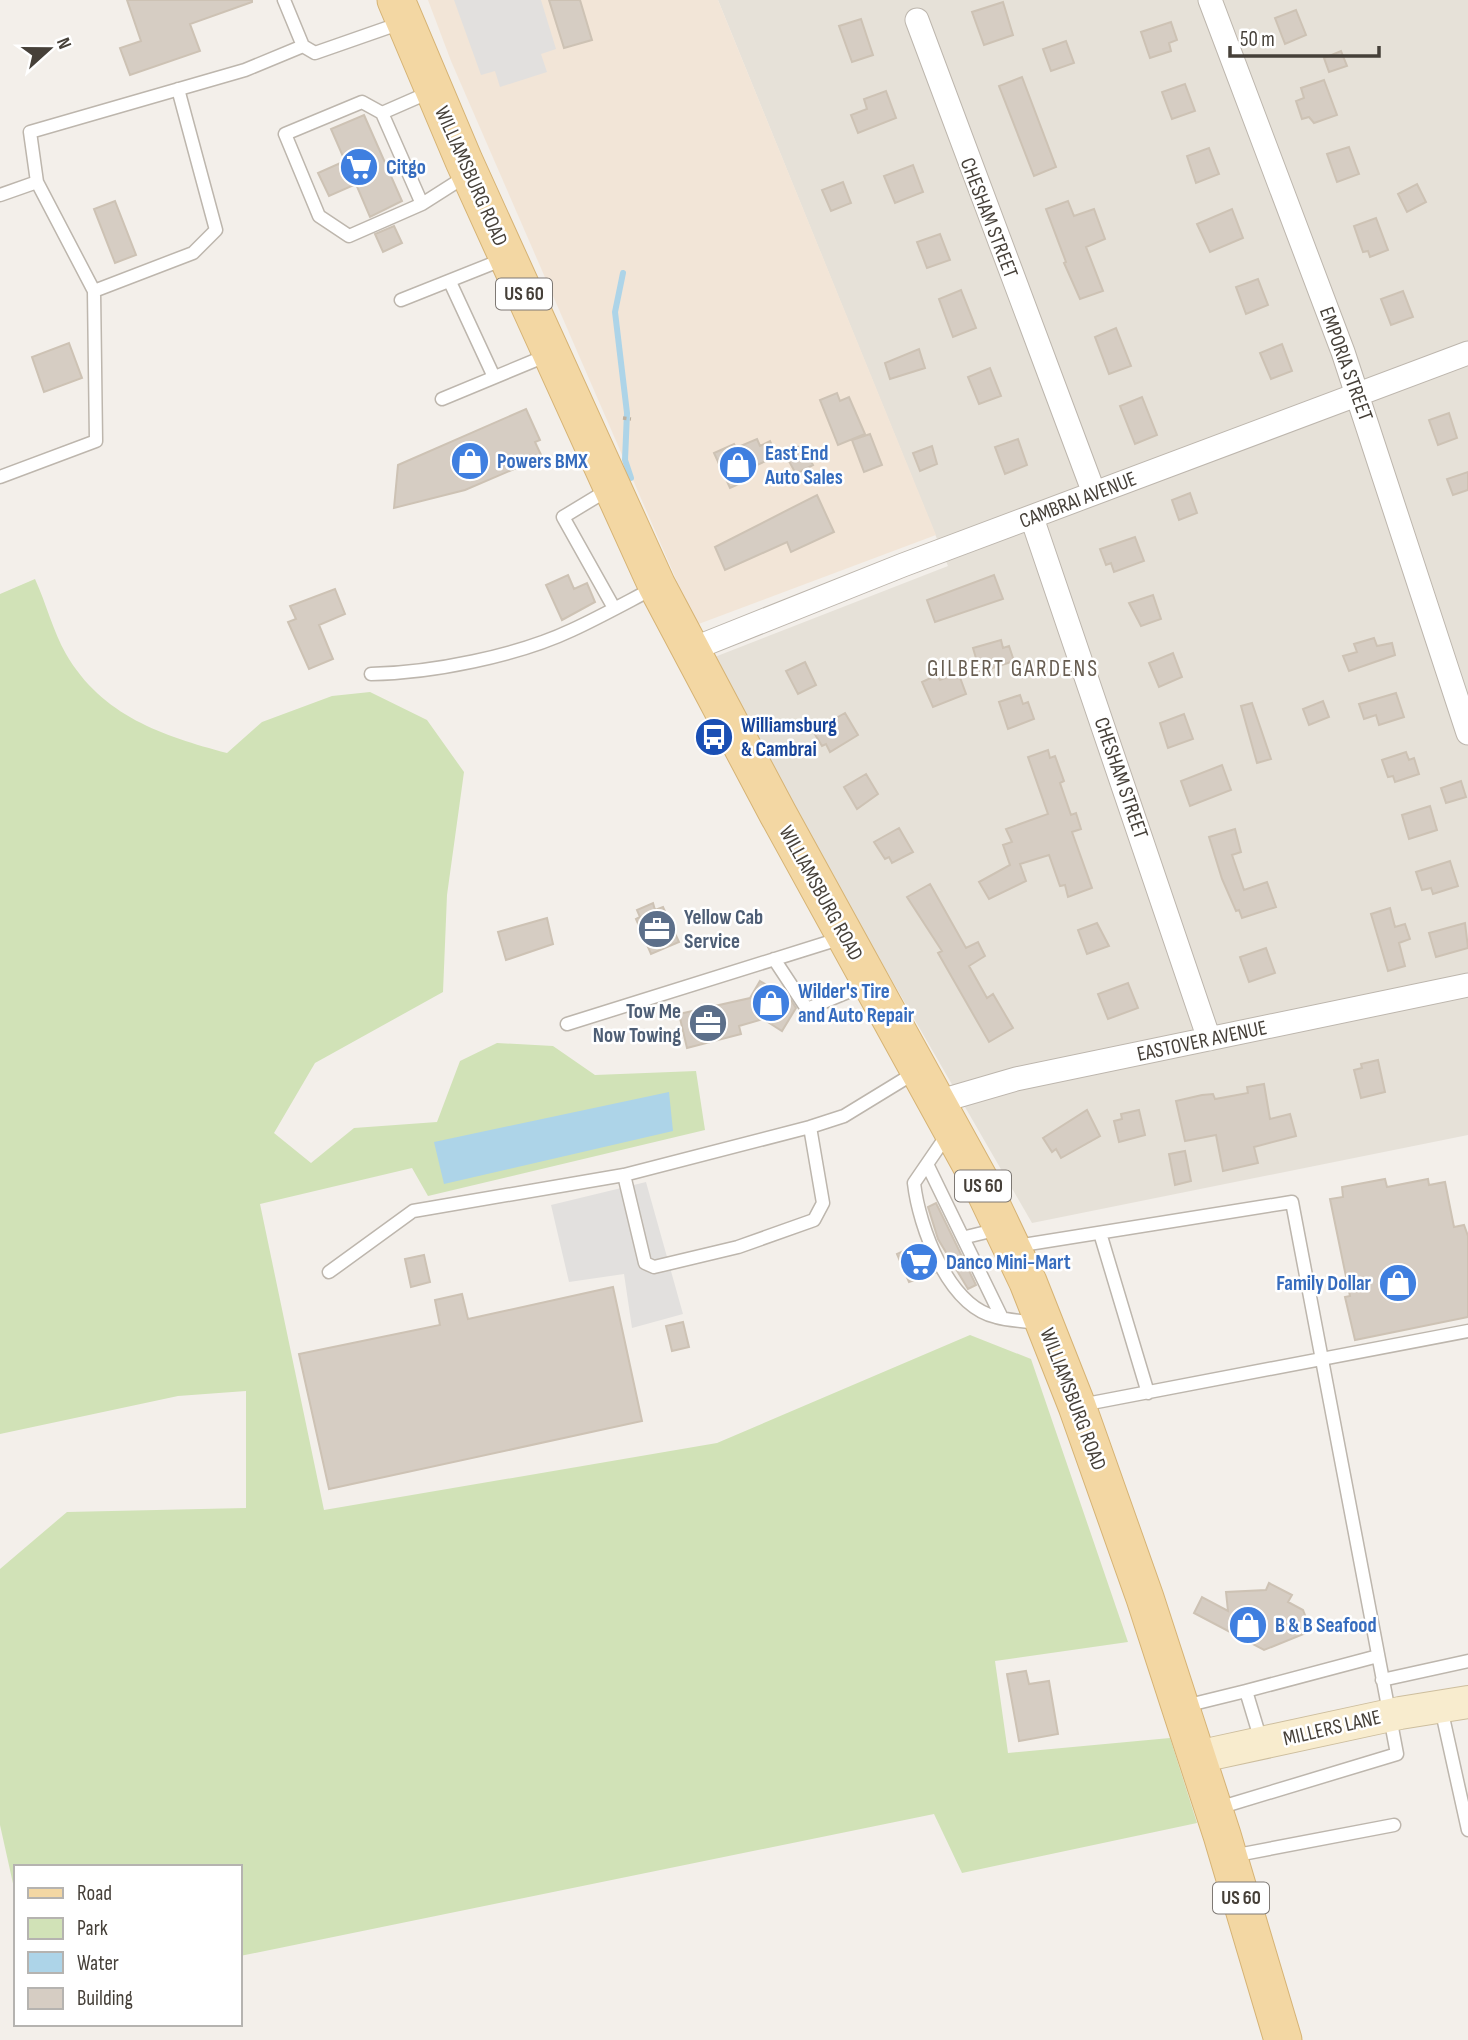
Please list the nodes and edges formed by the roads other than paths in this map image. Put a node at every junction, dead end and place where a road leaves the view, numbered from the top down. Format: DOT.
graph roads {
  1 [pos="284,0"];
  2 [pos="1210,0"];
  3 [pos="401,11"];
  4 [pos="917,20"];
  5 [pos="303,46"];
  6 [pos="178,89"];
  7 [pos="433,90"];
  8 [pos="382,113"];
  9 [pos="470,173"];
  10 [pos="37,182"];
  11 [pos="0,195"];
  12 [pos="422,204"];
  13 [pos="508,257"];
  14 [pos="450,282"];
  15 [pos="94,291"];
  16 [pos="401,300"];
  17 [pos="551,353"];
  18 [pos="1468,353"];
  19 [pos="494,377"];
  20 [pos="1358,395"];
  21 [pos="442,399"];
  22 [pos="0,477"];
  23 [pos="612,488"];
  24 [pos="1094,493"];
  25 [pos="1032,518"];
  26 [pos="657,586"];
  27 [pos="614,608"];
  28 [pos="690,650"];
  29 [pos="372,674"];
  30 [pos="1468,733"];
  31 [pos="846,936"];
  32 [pos="774,959"];
  33 [pos="871,983"];
  34 [pos="1468,985"];
  35 [pos="567,1024"];
  36 [pos="1209,1039"];
  37 [pos="919,1070"];
  38 [pos="944,1115"];
  39 [pos="810,1127"];
  40 [pos="928,1164"];
  41 [pos="624,1175"];
  42 [pos="1100,1233"];
  43 [pos="965,1237"];
  44 [pos="1008,1237"];
  45 [pos="329,1272"];
  46 [pos="1002,1318"];
  47 [pos="1045,1323"];
  48 [pos="1468,1331"];
  49 [pos="1324,1360"];
  50 [pos="1148,1393"];
  51 [pos="1077,1406"];
  52 [pos="1378,1656"];
  53 [pos="1468,1661"];
  54 [pos="1382,1680"];
  55 [pos="1246,1691"];
  56 [pos="1454,1705"];
  57 [pos="1181,1707"];
  58 [pos="1389,1715"];
  59 [pos="1262,1744"];
  60 [pos="1197,1758"];
  61 [pos="1214,1810"];
  62 [pos="1394,1825"];
  63 [pos="1468,1830"];
  64 [pos="1228,1856"];
  65 [pos="1283,2040"];
  1 -- 5 [label="lane"];
  2 -- 20 [label="street, EMPORIA STREET"];
  3 -- 5 [label="lane"];
  3 -- 7 [label="main road, WILLIAMSBURG ROAD / US 60"];
  4 -- 24 [label="street, CHESHAM STREET"];
  5 -- 6 [label="lane"];
  6 -- 10 [label="lane"];
  6 -- 15 [label="lane"];
  7 -- 8 [label="lane"];
  7 -- 9 [label="main road, WILLIAMSBURG ROAD / US 60"];
  8 -- 12 [label="lane"];
  8 -- 12 [label="lane"];
  9 -- 12 [label="lane"];
  9 -- 13 [label="main road, WILLIAMSBURG ROAD / US 60"];
  10 -- 11 [label="lane"];
  10 -- 15 [label="lane"];
  13 -- 14 [label="lane"];
  13 -- 17 [label="main road, WILLIAMSBURG ROAD / US 60"];
  14 -- 16 [label="lane"];
  14 -- 19 [label="lane"];
  15 -- 22 [label="lane"];
  17 -- 19 [label="lane"];
  17 -- 23 [label="main road, WILLIAMSBURG ROAD / US 60"];
  18 -- 20 [label="street, CAMBRAI AVENUE"];
  19 -- 21 [label="lane"];
  20 -- 24 [label="street, CAMBRAI AVENUE"];
  20 -- 30 [label="street, EMPORIA STREET"];
  23 -- 26 [label="main road, WILLIAMSBURG ROAD / US 60"];
  23 -- 27 [label="lane"];
  24 -- 25 [label="street, CAMBRAI AVENUE"];
  25 -- 28 [label="street, CAMBRAI AVENUE"];
  25 -- 36 [label="street, CHESHAM STREET"];
  26 -- 27 [label="lane"];
  26 -- 28 [label="main road, WILLIAMSBURG ROAD / US 60"];
  27 -- 29 [label="lane"];
  28 -- 31 [label="main road, WILLIAMSBURG ROAD / US 60"];
  31 -- 32 [label="lane"];
  31 -- 33 [label="main road, WILLIAMSBURG ROAD / US 60"];
  32 -- 33 [label="lane"];
  32 -- 35 [label="lane"];
  33 -- 37 [label="main road, WILLIAMSBURG ROAD / US 60"];
  34 -- 36 [label="street, EASTOVER AVENUE"];
  36 -- 38 [label="street, EASTOVER AVENUE"];
  37 -- 38 [label="main road, WILLIAMSBURG ROAD / US 60"];
  37 -- 39 [label="lane"];
  38 -- 40 [label="lane"];
  38 -- 44 [label="main road, WILLIAMSBURG ROAD / US 60"];
  39 -- 41 [label="lane"];
  39 -- 41 [label="lane"];
  40 -- 43 [label="lane"];
  40 -- 46 [label="lane"];
  41 -- 45 [label="lane"];
  42 -- 44 [label="lane"];
  42 -- 49 [label="lane"];
  42 -- 50 [label="lane"];
  43 -- 44 [label="lane"];
  43 -- 46 [label="lane"];
  44 -- 47 [label="main road, WILLIAMSBURG ROAD / US 60"];
  46 -- 47 [label="lane"];
  47 -- 51 [label="main road, WILLIAMSBURG ROAD / US 60"];
  48 -- 49 [label="lane"];
  49 -- 50 [label="lane"];
  49 -- 52 [label="lane"];
  50 -- 51 [label="lane"];
  51 -- 57 [label="main road, WILLIAMSBURG ROAD / US 60"];
  52 -- 54 [label="lane"];
  52 -- 55 [label="lane"];
  53 -- 54 [label="lane"];
  54 -- 58 [label="lane"];
  55 -- 57 [label="lane"];
  55 -- 59 [label="lane"];
  56 -- 58 [label="street, MILLERS LANE"];
  56 -- 63 [label="lane"];
  57 -- 60 [label="main road, WILLIAMSBURG ROAD / US 60"];
  58 -- 59 [label="street, MILLERS LANE"];
  58 -- 61 [label="lane"];
  59 -- 60 [label="street, MILLERS LANE"];
  60 -- 61 [label="main road, WILLIAMSBURG ROAD / US 60"];
  61 -- 64 [label="main road, WILLIAMSBURG ROAD / US 60"];
  62 -- 64 [label="lane"];
  64 -- 65 [label="main road, WILLIAMSBURG ROAD / US 60"];
}
